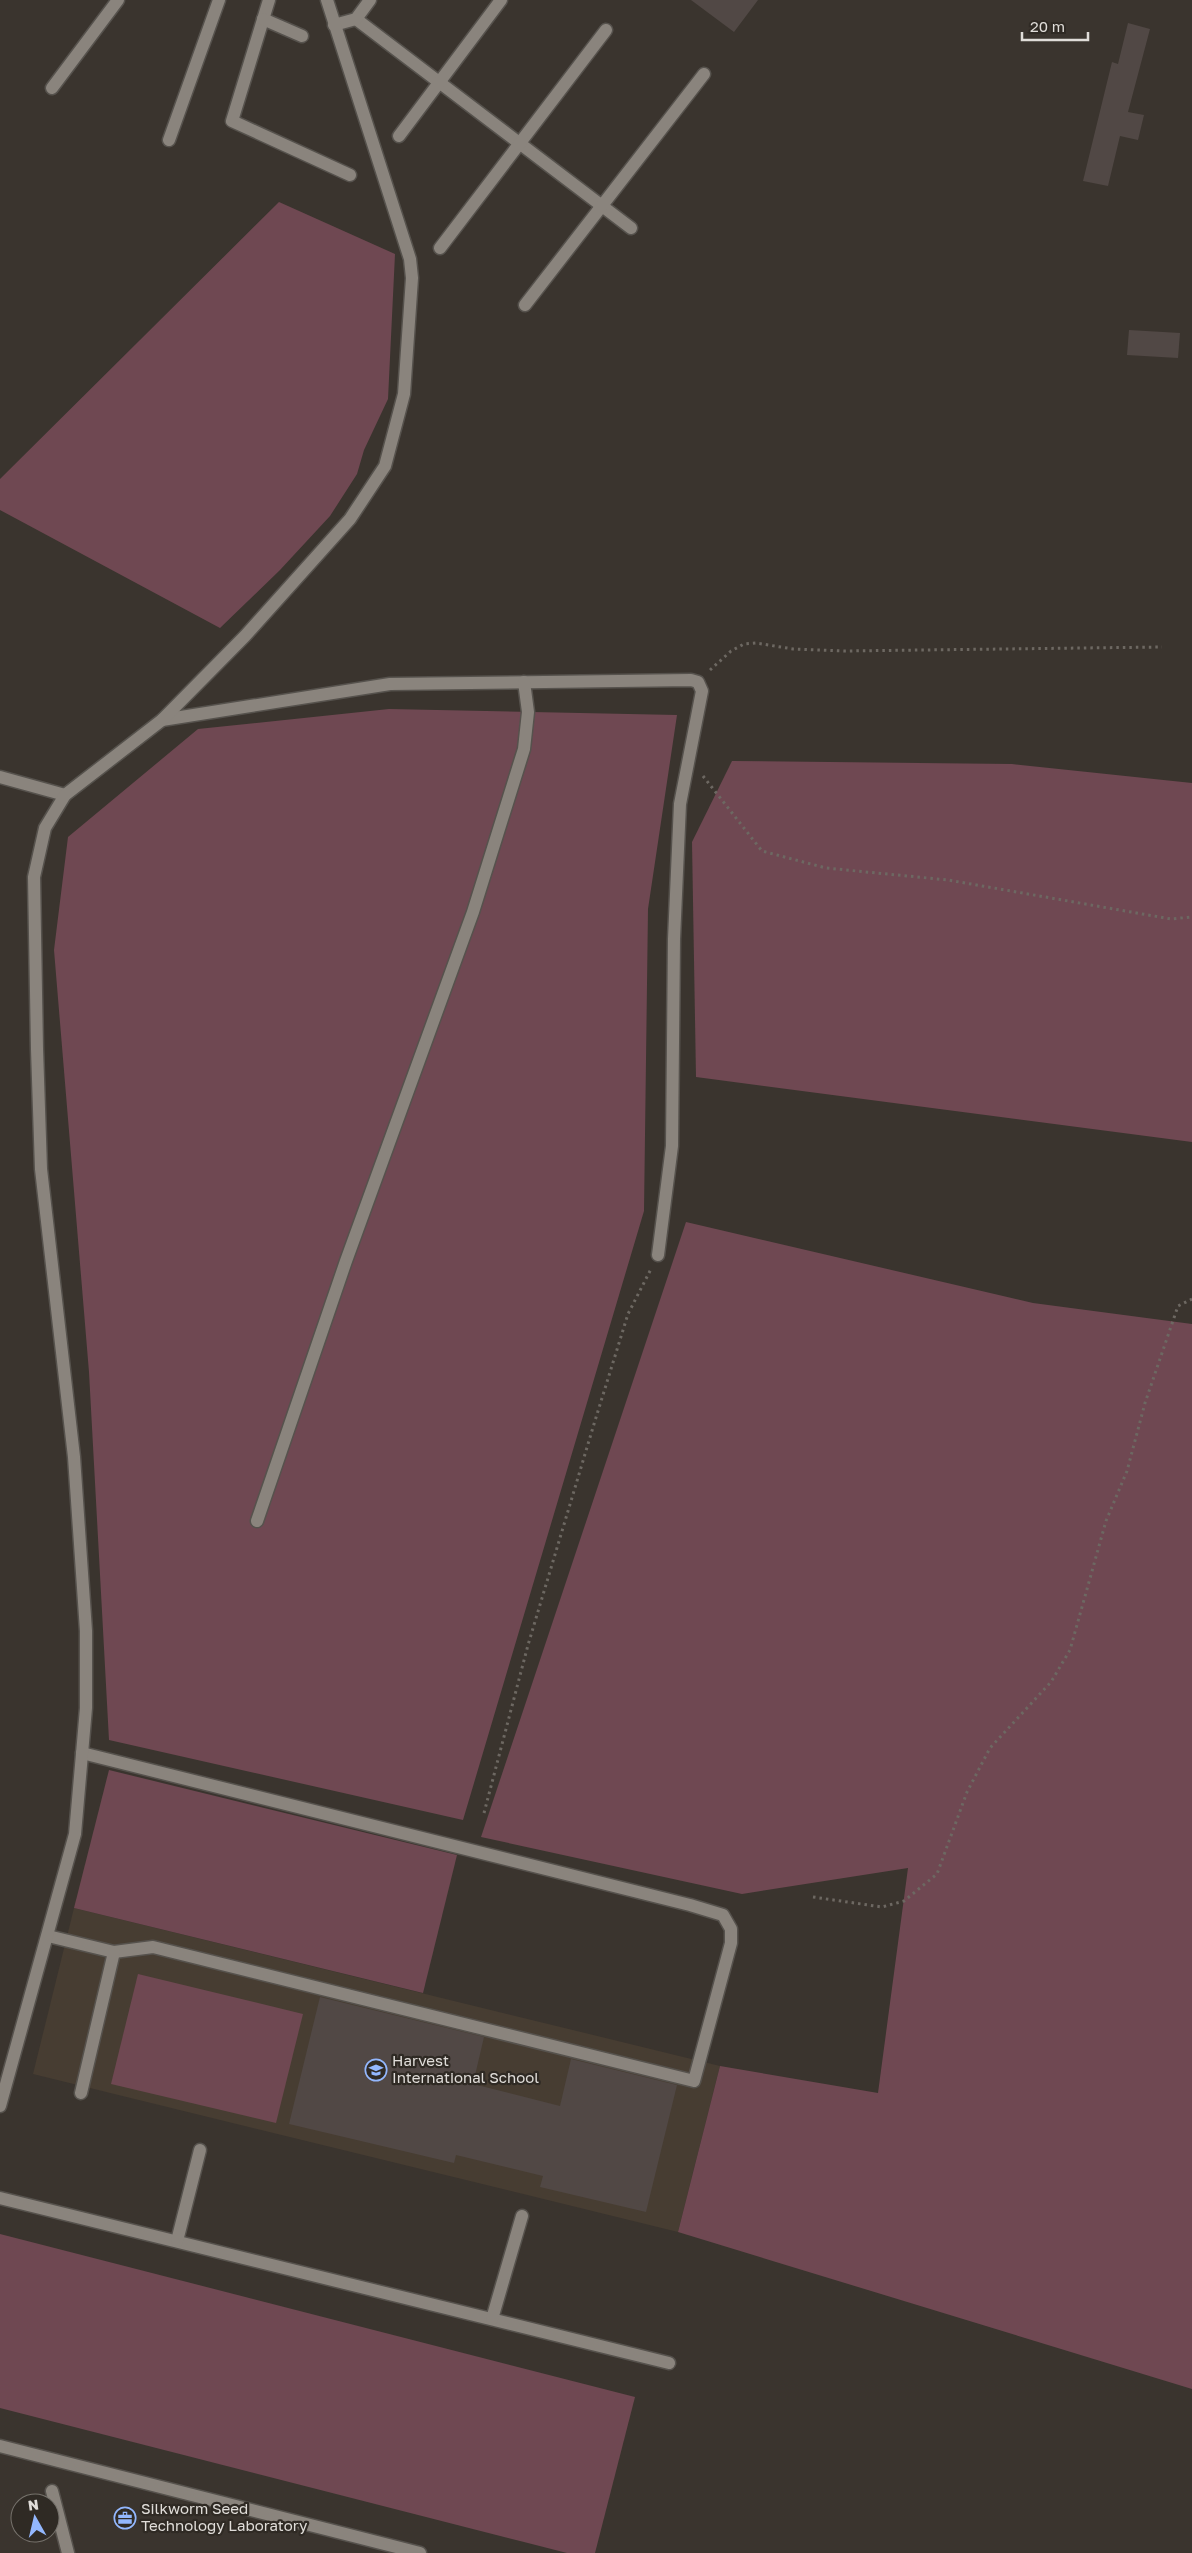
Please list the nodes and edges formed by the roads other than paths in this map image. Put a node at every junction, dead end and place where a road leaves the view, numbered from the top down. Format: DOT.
graph roads {
  1 [pos="118,0"];
  2 [pos="219,0"];
  3 [pos="269,0"];
  4 [pos="327,0"];
  5 [pos="370,0"];
  6 [pos="501,0"];
  7 [pos="356,19"];
  8 [pos="263,20"];
  9 [pos="334,26"];
  10 [pos="606,30"];
  11 [pos="302,36"];
  12 [pos="704,74"];
  13 [pos="439,82"];
  14 [pos="52,88"];
  15 [pos="399,136"];
  16 [pos="169,140"];
  17 [pos="520,143"];
  18 [pos="350,175"];
  19 [pos="602,206"];
  20 [pos="630,228"];
  21 [pos="440,248"];
  22 [pos="525,305"];
  23 [pos="524,682"];
  24 [pos="162,720"];
  25 [pos="0,777"];
  26 [pos="65,795"];
  27 [pos="658,1255"];
  28 [pos="257,1521"];
  29 [pos="82,1753"];
  30 [pos="48,1936"];
  31 [pos="114,1952"];
  32 [pos="81,2093"];
  33 [pos="0,2106"];
  34 [pos="200,2150"];
  35 [pos="0,2198"];
  36 [pos="522,2216"];
  37 [pos="177,2241"];
  38 [pos="492,2319"];
  39 [pos="669,2363"];
  40 [pos="0,2446"];
  41 [pos="52,2491"];
  42 [pos="68,2553"];
  43 [pos="420,2553"];
  1 -- 14 [label="street"];
  2 -- 16 [label="street"];
  3 -- 8 [label="street"];
  4 -- 9 [label="street"];
  5 -- 7 [label="street"];
  6 -- 13 [label="street"];
  7 -- 9 [label="street"];
  7 -- 13 [label="street"];
  8 -- 11 [label="street"];
  8 -- 18 [label="street"];
  9 -- 24 [label="street"];
  10 -- 17 [label="street"];
  12 -- 19 [label="street"];
  13 -- 15 [label="street"];
  13 -- 17 [label="street"];
  17 -- 19 [label="street"];
  17 -- 21 [label="street"];
  19 -- 20 [label="street"];
  19 -- 22 [label="street"];
  23 -- 24 [label="street"];
  23 -- 27 [label="street"];
  23 -- 28 [label="street"];
  24 -- 26 [label="street"];
  25 -- 26 [label="street"];
  26 -- 29 [label="street"];
  29 -- 30 [label="street"];
  29 -- 31 [label="street"];
  30 -- 31 [label="street"];
  30 -- 33 [label="street"];
  31 -- 32 [label="street"];
  34 -- 37 [label="street"];
  35 -- 37 [label="street"];
  36 -- 38 [label="street"];
  37 -- 38 [label="street"];
  38 -- 39 [label="street"];
  40 -- 43 [label="street"];
  41 -- 42 [label="street"];
}
